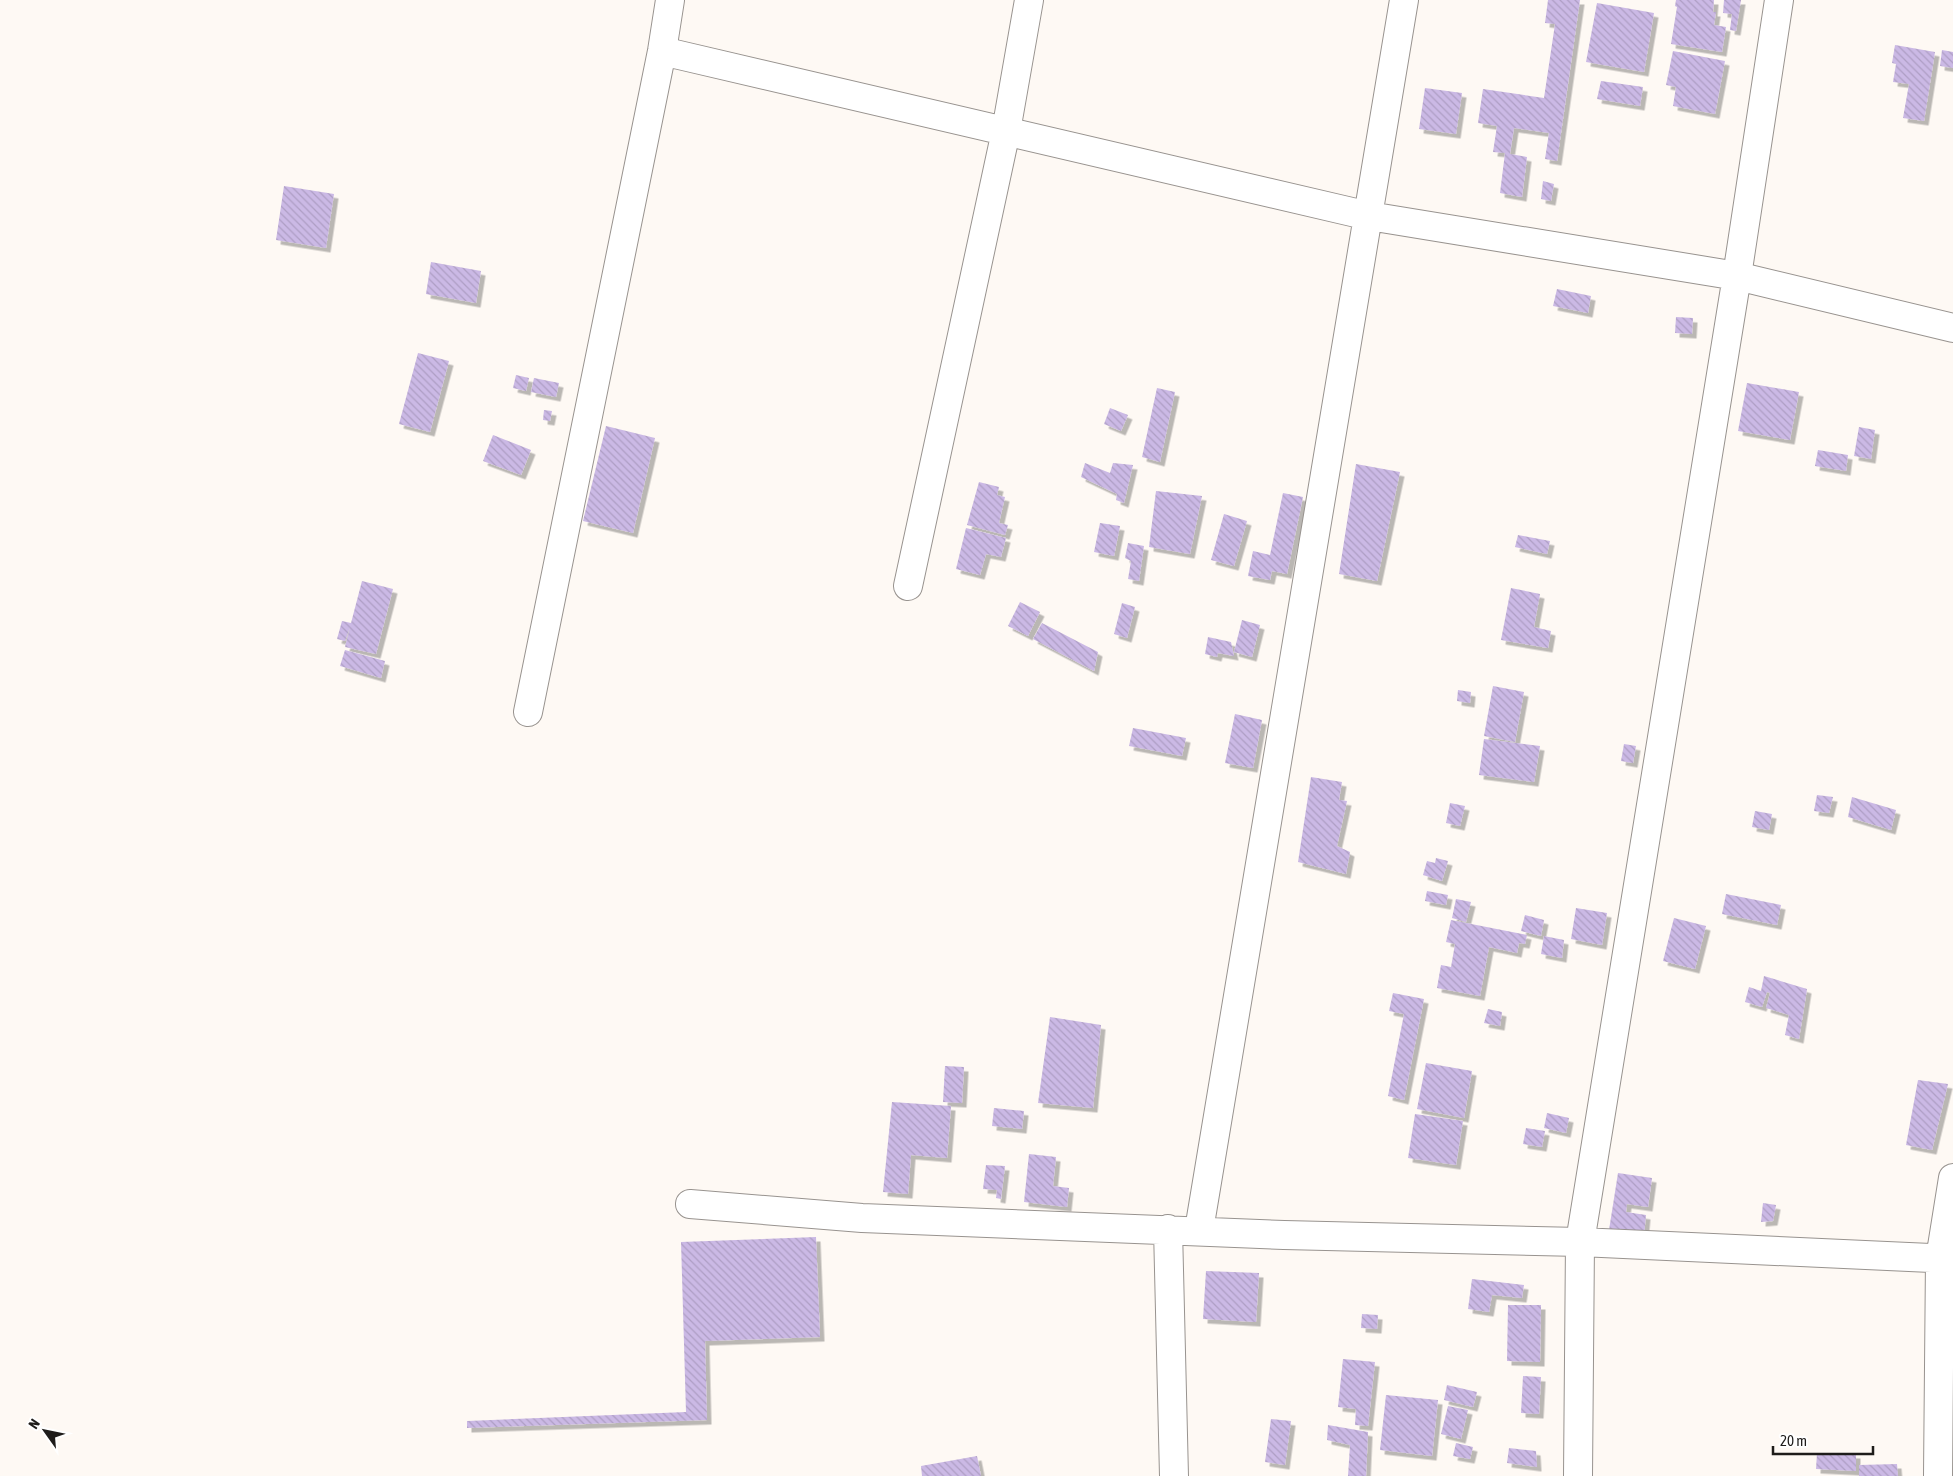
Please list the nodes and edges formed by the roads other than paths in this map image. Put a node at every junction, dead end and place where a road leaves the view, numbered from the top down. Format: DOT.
graph roads {
  1 [pos="670,0"];
  2 [pos="1029,0"];
  3 [pos="1404,0"];
  4 [pos="1778,0"];
  5 [pos="662,51"];
  6 [pos="1006,131"];
  7 [pos="1369,216"];
  8 [pos="1737,276"];
  9 [pos="1953,328"];
  10 [pos="908,586"];
  11 [pos="528,712"];
  12 [pos="1953,1178"];
  13 [pos="690,1204"];
  14 [pos="1168,1230"];
  15 [pos="1199,1230"];
  16 [pos="1580,1242"];
  17 [pos="1946,1259"];
  18 [pos="1174,1476"];
  19 [pos="1578,1476"];
  20 [pos="1938,1476"];
  1 -- 5 [label="street"];
  2 -- 6 [label="street"];
  3 -- 7 [label="street"];
  4 -- 8 [label="street"];
  5 -- 6 [label="street"];
  5 -- 11 [label="street"];
  6 -- 7 [label="street"];
  6 -- 10 [label="street"];
  7 -- 8 [label="street"];
  7 -- 15 [label="street"];
  8 -- 9 [label="street"];
  8 -- 16 [label="street"];
  12 -- 17 [label="street"];
  13 -- 14 [label="street"];
  14 -- 15 [label="street"];
  14 -- 18 [label="street"];
  15 -- 16 [label="street"];
  16 -- 17 [label="street"];
  16 -- 19 [label="street"];
  17 -- 20 [label="street"];
}
